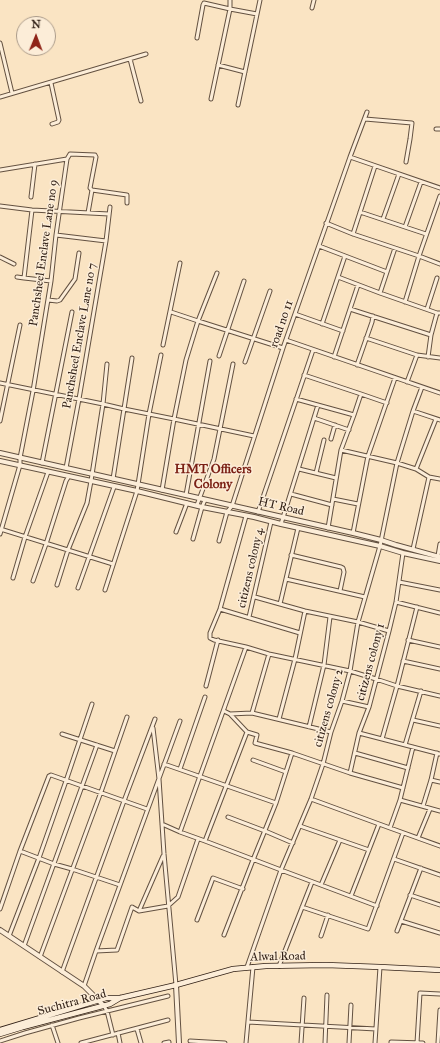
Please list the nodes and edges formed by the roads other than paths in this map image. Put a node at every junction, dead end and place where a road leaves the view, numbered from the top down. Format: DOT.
graph roads {
  1 [pos="230,0"];
  2 [pos="260,0"];
  3 [pos="314,0"];
  4 [pos="312,8"];
  5 [pos="230,9"];
  6 [pos="257,14"];
  7 [pos="197,38"];
  8 [pos="0,43"];
  9 [pos="146,54"];
  10 [pos="130,59"];
  11 [pos="218,65"];
  12 [pos="245,72"];
  13 [pos="51,83"];
  14 [pos="12,93"];
  15 [pos="0,97"];
  16 [pos="211,99"];
  17 [pos="141,101"];
  18 [pos="238,105"];
  19 [pos="367,112"];
  20 [pos="365,119"];
  21 [pos="58,122"];
  22 [pos="52,124"];
  23 [pos="63,124"];
  24 [pos="350,157"];
  25 [pos="67,159"];
  26 [pos="406,162"];
  27 [pos="35,164"];
  28 [pos="375,166"];
  29 [pos="0,170"];
  30 [pos="399,174"];
  31 [pos="421,182"];
  32 [pos="440,188"];
  33 [pos="92,190"];
  34 [pos="440,196"];
  35 [pos="31,197"];
  36 [pos="127,203"];
  37 [pos="0,206"];
  38 [pos="110,207"];
  39 [pos="32,210"];
  40 [pos="435,211"];
  41 [pos="60,212"];
  42 [pos="360,212"];
  43 [pos="88,213"];
  44 [pos="440,213"];
  45 [pos="109,214"];
  46 [pos="383,219"];
  47 [pos="326,223"];
  48 [pos="405,227"];
  49 [pos="353,234"];
  50 [pos="426,234"];
  51 [pos="56,235"];
  52 [pos="106,241"];
  53 [pos="319,246"];
  54 [pos="395,248"];
  55 [pos="79,253"];
  56 [pos="345,256"];
  57 [pos="419,256"];
  58 [pos="0,257"];
  59 [pos="180,263"];
  60 [pos="14,264"];
  61 [pos="440,264"];
  62 [pos="387,272"];
  63 [pos="217,273"];
  64 [pos="17,277"];
  65 [pos="24,278"];
  66 [pos="338,278"];
  67 [pos="437,278"];
  68 [pos="51,281"];
  69 [pos="244,281"];
  70 [pos="358,285"];
  71 [pos="270,291"];
  72 [pos="380,293"];
  73 [pos="48,300"];
  74 [pos="405,302"];
  75 [pos="350,309"];
  76 [pos="427,309"];
  77 [pos="72,312"];
  78 [pos="171,312"];
  79 [pos="438,313"];
  80 [pos="295,314"];
  81 [pos="373,316"];
  82 [pos="198,321"];
  83 [pos="322,324"];
  84 [pos="20,325"];
  85 [pos="227,330"];
  86 [pos="343,331"];
  87 [pos="431,335"];
  88 [pos="366,338"];
  89 [pos="253,339"];
  90 [pos="286,340"];
  91 [pos="163,345"];
  92 [pos="283,348"];
  93 [pos="313,350"];
  94 [pos="161,355"];
  95 [pos="417,355"];
  96 [pos="219,356"];
  97 [pos="334,357"];
  98 [pos="428,357"];
  99 [pos="132,358"];
  100 [pos="440,358"];
  101 [pos="210,361"];
  102 [pos="245,362"];
  103 [pos="107,364"];
  104 [pos="233,364"];
  105 [pos="357,365"];
  106 [pos="304,375"];
  107 [pos="395,378"];
  108 [pos="407,382"];
  109 [pos="0,383"];
  110 [pos="7,385"];
  111 [pos="422,387"];
  112 [pos="33,390"];
  113 [pos="361,394"];
  114 [pos="440,394"];
  115 [pos="55,395"];
  116 [pos="79,399"];
  117 [pos="296,399"];
  118 [pos="386,403"];
  119 [pos="103,404"];
  120 [pos="318,405"];
  121 [pos="124,409"];
  122 [pos="413,411"];
  123 [pos="149,414"];
  124 [pos="354,415"];
  125 [pos="174,418"];
  126 [pos="314,418"];
  127 [pos="438,420"];
  128 [pos="0,421"];
  129 [pos="198,424"];
  130 [pos="335,425"];
  131 [pos="220,428"];
  132 [pos="349,430"];
  133 [pos="254,436"];
  134 [pos="331,439"];
  135 [pos="324,440"];
  136 [pos="341,450"];
  137 [pos="0,453"];
  138 [pos="368,456"];
  139 [pos="20,458"];
  140 [pos="0,461"];
  141 [pos="42,462"];
  142 [pos="397,463"];
  143 [pos="20,465"];
  144 [pos="66,468"];
  145 [pos="298,468"];
  146 [pos="416,469"];
  147 [pos="48,472"];
  148 [pos="316,473"];
  149 [pos="92,474"];
  150 [pos="69,476"];
  151 [pos="429,477"];
  152 [pos="336,478"];
  153 [pos="113,479"];
  154 [pos="440,479"];
  155 [pos="91,481"];
  156 [pos="138,484"];
  157 [pos="114,487"];
  158 [pos="162,490"];
  159 [pos="137,491"];
  160 [pos="291,494"];
  161 [pos="186,495"];
  162 [pos="199,498"];
  163 [pos="333,499"];
  164 [pos="205,500"];
  165 [pos="187,503"];
  166 [pos="332,504"];
  167 [pos="358,504"];
  168 [pos="197,505"];
  169 [pos="232,506"];
  170 [pos="202,507"];
  171 [pos="226,512"];
  172 [pos="258,512"];
  173 [pos="246,516"];
  174 [pos="283,517"];
  175 [pos="271,522"];
  176 [pos="281,524"];
  177 [pos="298,528"];
  178 [pos="328,528"];
  179 [pos="1,529"];
  180 [pos="176,532"];
  181 [pos="353,533"];
  182 [pos="0,534"];
  183 [pos="25,537"];
  184 [pos="193,539"];
  185 [pos="381,540"];
  186 [pos="219,541"];
  187 [pos="46,544"];
  188 [pos="440,544"];
  189 [pos="380,546"];
  190 [pos="413,549"];
  191 [pos="68,550"];
  192 [pos="403,553"];
  193 [pos="291,555"];
  194 [pos="89,557"];
  195 [pos="439,557"];
  196 [pos="440,562"];
  197 [pos="113,564"];
  198 [pos="13,578"];
  199 [pos="286,579"];
  200 [pos="33,581"];
  201 [pos="399,582"];
  202 [pos="57,585"];
  203 [pos="78,588"];
  204 [pos="104,590"];
  205 [pos="440,590"];
  206 [pos="340,591"];
  207 [pos="254,597"];
  208 [pos="365,597"];
  209 [pos="396,602"];
  210 [pos="280,604"];
  211 [pos="417,607"];
  212 [pos="220,609"];
  213 [pos="305,611"];
  214 [pos="440,613"];
  215 [pos="330,616"];
  216 [pos="249,617"];
  217 [pos="358,622"];
  218 [pos="389,631"];
  219 [pos="300,633"];
  220 [pos="218,640"];
  221 [pos="408,640"];
  222 [pos="246,646"];
  223 [pos="440,647"];
  224 [pos="269,654"];
  225 [pos="295,659"];
  226 [pos="403,661"];
  227 [pos="324,665"];
  228 [pos="440,669"];
  229 [pos="350,671"];
  230 [pos="376,679"];
  231 [pos="206,686"];
  232 [pos="397,686"];
  233 [pos="421,691"];
  234 [pos="440,696"];
  235 [pos="205,697"];
  236 [pos="342,701"];
  237 [pos="92,704"];
  238 [pos="369,706"];
  239 [pos="224,711"];
  240 [pos="252,713"];
  241 [pos="230,714"];
  242 [pos="127,717"];
  243 [pos="155,719"];
  244 [pos="279,719"];
  245 [pos="413,720"];
  246 [pos="180,721"];
  247 [pos="153,726"];
  248 [pos="440,726"];
  249 [pos="310,727"];
  250 [pos="247,732"];
  251 [pos="331,732"];
  252 [pos="62,734"];
  253 [pos="359,734"];
  254 [pos="80,740"];
  255 [pos="382,740"];
  256 [pos="98,745"];
  257 [pos="405,745"];
  258 [pos="413,747"];
  259 [pos="115,750"];
  260 [pos="292,753"];
  261 [pos="355,753"];
  262 [pos="438,753"];
  263 [pos="253,760"];
  264 [pos="164,764"];
  265 [pos="323,764"];
  266 [pos="408,768"];
  267 [pos="180,769"];
  268 [pos="286,772"];
  269 [pos="350,773"];
  270 [pos="200,776"];
  271 [pos="159,779"];
  272 [pos="431,780"];
  273 [pos="66,781"];
  274 [pos="440,782"];
  275 [pos="226,786"];
  276 [pos="83,787"];
  277 [pos="403,788"];
  278 [pos="101,792"];
  279 [pos="311,799"];
  280 [pos="400,800"];
  281 [pos="124,801"];
  282 [pos="276,803"];
  283 [pos="424,806"];
  284 [pos="147,809"];
  285 [pos="430,809"];
  286 [pos="440,811"];
  287 [pos="228,817"];
  288 [pos="162,824"];
  289 [pos="378,824"];
  290 [pos="300,826"];
  291 [pos="390,828"];
  292 [pos="265,831"];
  293 [pos="180,832"];
  294 [pos="403,833"];
  295 [pos="418,838"];
  296 [pos="198,839"];
  297 [pos="340,840"];
  298 [pos="205,841"];
  299 [pos="292,843"];
  300 [pos="440,846"];
  301 [pos="369,850"];
  302 [pos="20,851"];
  303 [pos="164,854"];
  304 [pos="39,858"];
  305 [pos="394,859"];
  306 [pos="253,860"];
  307 [pos="54,864"];
  308 [pos="421,868"];
  309 [pos="72,869"];
  310 [pos="281,870"];
  311 [pos="440,875"];
  312 [pos="96,878"];
  313 [pos="312,882"];
  314 [pos="120,885"];
  315 [pos="321,885"];
  316 [pos="243,889"];
  317 [pos="410,894"];
  318 [pos="350,896"];
  319 [pos="440,905"];
  320 [pos="168,906"];
  321 [pos="377,906"];
  322 [pos="302,907"];
  323 [pos="0,909"];
  324 [pos="139,911"];
  325 [pos="328,916"];
  326 [pos="197,920"];
  327 [pos="401,921"];
  328 [pos="0,930"];
  329 [pos="397,931"];
  330 [pos="440,933"];
  331 [pos="9,936"];
  332 [pos="224,936"];
  333 [pos="321,936"];
  334 [pos="24,946"];
  335 [pos="96,951"];
  336 [pos="40,957"];
  337 [pos="279,966"];
  338 [pos="247,967"];
  339 [pos="253,967"];
  340 [pos="380,967"];
  341 [pos="440,970"];
  342 [pos="62,972"];
  343 [pos="176,985"];
  344 [pos="84,986"];
  345 [pos="440,994"];
  346 [pos="327,995"];
  347 [pos="168,996"];
  348 [pos="120,998"];
  349 [pos="304,998"];
  350 [pos="99,1000"];
  351 [pos="351,1005"];
  352 [pos="105,1008"];
  353 [pos="440,1010"];
  354 [pos="168,1020"];
  355 [pos="248,1022"];
  356 [pos="52,1025"];
  357 [pos="303,1025"];
  358 [pos="326,1026"];
  359 [pos="350,1028"];
  360 [pos="137,1029"];
  361 [pos="376,1029"];
  362 [pos="0,1030"];
  363 [pos="118,1033"];
  364 [pos="0,1034"];
  365 [pos="113,1034"];
  366 [pos="98,1038"];
  367 [pos="0,1041"];
  368 [pos="190,1041"];
  369 [pos="169,1042"];
  370 [pos="417,1042"];
  371 [pos="58,1043"];
  372 [pos="81,1043"];
  373 [pos="99,1043"];
  374 [pos="120,1043"];
  375 [pos="141,1043"];
  376 [pos="164,1043"];
  377 [pos="179,1043"];
  378 [pos="225,1043"];
  379 [pos="246,1043"];
  380 [pos="301,1043"];
  381 [pos="325,1043"];
  382 [pos="349,1043"];
  383 [pos="375,1043"];
  384 [pos="391,1043"];
  385 [pos="413,1043"];
  386 [pos="423,1043"];
  387 [pos="438,1043"];
  1 -- 5 [label="street"];
  2 -- 6 [label="street"];
  3 -- 4 [label="street"];
  5 -- 6 [label="street"];
  5 -- 7 [label="street"];
  5 -- 11 [label="street"];
  6 -- 12 [label="street"];
  8 -- 14 [label="street"];
  9 -- 10 [label="street"];
  10 -- 13 [label="street"];
  10 -- 17 [label="street"];
  11 -- 12 [label="street"];
  11 -- 16 [label="street"];
  12 -- 18 [label="street"];
  13 -- 14 [label="street"];
  13 -- 21 [label="street"];
  14 -- 15 [label="street"];
  19 -- 20 [label="street, road no 11"];
  20 -- 24 [label="street, road no 11"];
  20 -- 26 [label="street"];
  21 -- 22 [label="street"];
  21 -- 23 [label="street"];
  24 -- 28 [label="street"];
  24 -- 47 [label="street, road no 11"];
  25 -- 27 [label="street"];
  25 -- 33 [label="street"];
  25 -- 41 [label="street, Panchsheel Enclave Lane no 9"];
  27 -- 29 [label="street"];
  27 -- 35 [label="street"];
  28 -- 30 [label="street"];
  28 -- 42 [label="street"];
  30 -- 31 [label="street"];
  30 -- 46 [label="street"];
  31 -- 32 [label="street"];
  31 -- 48 [label="street"];
  33 -- 36 [label="street"];
  33 -- 43 [label="street"];
  34 -- 40 [label="street"];
  37 -- 39 [label="street"];
  38 -- 45 [label="street, Panchsheel Enclave Lane no 7"];
  39 -- 41 [label="street"];
  39 -- 65 [label="street"];
  40 -- 44 [label="street"];
  40 -- 50 [label="street"];
  41 -- 43 [label="street"];
  41 -- 51 [label="street, Panchsheel Enclave Lane no 9"];
  42 -- 46 [label="street"];
  42 -- 49 [label="street"];
  43 -- 45 [label="street"];
  45 -- 52 [label="street, Panchsheel Enclave Lane no 7"];
  46 -- 48 [label="street"];
  47 -- 49 [label="street"];
  47 -- 53 [label="street, road no 11"];
  48 -- 50 [label="street"];
  49 -- 54 [label="street"];
  50 -- 57 [label="street"];
  51 -- 52 [label="street"];
  51 -- 68 [label="street, Panchsheel Enclave Lane no 9"];
  52 -- 116 [label="street, Panchsheel Enclave Lane no 7"];
  53 -- 56 [label="street"];
  53 -- 80 [label="street, road no 11"];
  54 -- 57 [label="street"];
  54 -- 62 [label="street"];
  55 -- 73 [label="street"];
  56 -- 62 [label="street"];
  56 -- 66 [label="street"];
  57 -- 61 [label="street"];
  57 -- 74 [label="street"];
  58 -- 60 [label="street"];
  59 -- 78 [label="street"];
  62 -- 72 [label="street"];
  63 -- 82 [label="street"];
  64 -- 65 [label="street"];
  65 -- 68 [label="street"];
  66 -- 70 [label="street"];
  66 -- 83 [label="street"];
  67 -- 76 [label="street"];
  68 -- 73 [label="street, Panchsheel Enclave Lane no 9"];
  69 -- 85 [label="street"];
  70 -- 72 [label="street"];
  70 -- 75 [label="street"];
  71 -- 89 [label="street"];
  72 -- 74 [label="street"];
  73 -- 112 [label="street, Panchsheel Enclave Lane no 9"];
  74 -- 76 [label="street"];
  75 -- 81 [label="street"];
  75 -- 86 [label="street"];
  76 -- 79 [label="street"];
  77 -- 115 [label="street"];
  78 -- 82 [label="street"];
  78 -- 91 [label="street"];
  79 -- 87 [label="street"];
  80 -- 83 [label="street"];
  80 -- 90 [label="street, road no 11"];
  81 -- 87 [label="street"];
  81 -- 88 [label="street"];
  82 -- 85 [label="street"];
  82 -- 125 [label="street"];
  83 -- 86 [label="street"];
  84 -- 110 [label="street"];
  85 -- 89 [label="street"];
  85 -- 96 [label="street"];
  86 -- 97 [label="street"];
  87 -- 98 [label="street"];
  88 -- 95 [label="street"];
  88 -- 105 [label="street"];
  89 -- 92 [label="street"];
  89 -- 102 [label="street"];
  90 -- 92 [label="street, road no 11"];
  90 -- 93 [label="street"];
  92 -- 133 [label="street, road no 11"];
  93 -- 97 [label="street"];
  93 -- 106 [label="street"];
  94 -- 123 [label="street"];
  95 -- 98 [label="street"];
  95 -- 108 [label="street"];
  97 -- 105 [label="street"];
  98 -- 100 [label="street"];
  99 -- 121 [label="street"];
  101 -- 129 [label="street"];
  103 -- 119 [label="street"];
  104 -- 131 [label="street"];
  105 -- 107 [label="street"];
  106 -- 113 [label="street"];
  106 -- 117 [label="street"];
  107 -- 108 [label="street"];
  107 -- 118 [label="street"];
  108 -- 111 [label="street"];
  109 -- 110 [label="street"];
  110 -- 112 [label="street"];
  110 -- 128 [label="street"];
  111 -- 114 [label="street"];
  111 -- 122 [label="street, citizens colony 2"];
  112 -- 115 [label="street"];
  112 -- 139 [label="street, Panchsheel Enclave Lane no 9"];
  113 -- 118 [label="street"];
  113 -- 124 [label="street"];
  115 -- 116 [label="street"];
  115 -- 141 [label="street"];
  116 -- 119 [label="street"];
  116 -- 144 [label="street, Panchsheel Enclave Lane no 7"];
  117 -- 120 [label="street"];
  117 -- 172 [label="street"];
  118 -- 138 [label="street"];
  119 -- 121 [label="street"];
  119 -- 149 [label="street"];
  120 -- 124 [label="street"];
  120 -- 126 [label="street"];
  121 -- 123 [label="street"];
  121 -- 153 [label="street"];
  122 -- 127 [label="street"];
  122 -- 142 [label="street, citizens colony 2"];
  123 -- 125 [label="street"];
  123 -- 156 [label="street"];
  124 -- 132 [label="street"];
  125 -- 129 [label="street"];
  125 -- 158 [label="street"];
  126 -- 130 [label="street"];
  126 -- 145 [label="street"];
  127 -- 146 [label="street"];
  129 -- 131 [label="street"];
  129 -- 161 [label="street"];
  130 -- 132 [label="street"];
  130 -- 134 [label="street"];
  131 -- 133 [label="street"];
  131 -- 162 [label="street"];
  132 -- 136 [label="street"];
  133 -- 169 [label="street, road no 11"];
  135 -- 148 [label="street"];
  136 -- 138 [label="street"];
  136 -- 152 [label="street"];
  137 -- 139 [label="street, HT Road"];
  138 -- 142 [label="street"];
  138 -- 167 [label="street"];
  139 -- 141 [label="street, HT Road"];
  139 -- 143 [label="street, Panchsheel Enclave Lane no 9"];
  140 -- 143 [label="street, HT Road"];
  141 -- 144 [label="street, HT Road"];
  142 -- 146 [label="street"];
  142 -- 185 [label="street, citizens colony 2"];
  143 -- 147 [label="street, HT Road"];
  143 -- 179 [label="street, Panchsheel Enclave Lane no 9"];
  144 -- 149 [label="street, HT Road"];
  145 -- 148 [label="street"];
  145 -- 160 [label="street"];
  146 -- 151 [label="street"];
  147 -- 150 [label="street, HT Road"];
  147 -- 183 [label="street"];
  148 -- 152 [label="street"];
  149 -- 153 [label="street, HT Road"];
  149 -- 155 [label="street"];
  150 -- 155 [label="street, HT Road"];
  150 -- 187 [label="street"];
  151 -- 154 [label="street"];
  151 -- 190 [label="street"];
  152 -- 163 [label="street"];
  153 -- 156 [label="street, HT Road"];
  155 -- 157 [label="street, HT Road"];
  155 -- 191 [label="street"];
  156 -- 158 [label="street, HT Road"];
  156 -- 159 [label="street"];
  157 -- 159 [label="street, HT Road"];
  157 -- 194 [label="street"];
  158 -- 161 [label="street, HT Road"];
  159 -- 165 [label="street, HT Road"];
  159 -- 197 [label="street"];
  160 -- 166 [label="street"];
  160 -- 174 [label="street"];
  161 -- 162 [label="street, HT Road"];
  162 -- 164 [label="street, HT Road"];
  162 -- 168 [label="street"];
  163 -- 166 [label="street"];
  163 -- 167 [label="street"];
  164 -- 169 [label="street, HT Road"];
  164 -- 170 [label="street"];
  165 -- 168 [label="street, HT Road"];
  165 -- 180 [label="street"];
  166 -- 178 [label="street"];
  167 -- 181 [label="street"];
  168 -- 170 [label="street, HT Road"];
  169 -- 171 [label="street, road no 11"];
  169 -- 172 [label="street, HT Road"];
  170 -- 171 [label="street, HT Road"];
  170 -- 184 [label="street"];
  171 -- 173 [label="street, HT Road"];
  171 -- 186 [label="street"];
  172 -- 174 [label="street, HT Road"];
  173 -- 175 [label="street, HT Road"];
  173 -- 212 [label="street"];
  174 -- 176 [label="street"];
  174 -- 178 [label="street, HT Road"];
  175 -- 176 [label="street, HT Road"];
  175 -- 207 [label="street, citizens colony 4"];
  176 -- 177 [label="street, HT Road"];
  177 -- 189 [label="street, HT Road"];
  177 -- 193 [label="street"];
  178 -- 181 [label="street, HT Road"];
  179 -- 182 [label="street, Panchsheel Enclave Lane no 9"];
  179 -- 183 [label="street"];
  181 -- 185 [label="street, HT Road"];
  183 -- 187 [label="street"];
  183 -- 198 [label="street"];
  185 -- 189 [label="street, citizens colony 2"];
  185 -- 190 [label="street, HT Road"];
  187 -- 191 [label="street"];
  187 -- 200 [label="street"];
  188 -- 195 [label="street"];
  189 -- 192 [label="street, HT Road"];
  189 -- 208 [label="street, citizens colony 2"];
  190 -- 195 [label="street, HT Road"];
  191 -- 194 [label="street"];
  191 -- 202 [label="street"];
  192 -- 196 [label="street, HT Road"];
  192 -- 201 [label="street, citizens colony 1"];
  193 -- 199 [label="street"];
  193 -- 206 [label="street"];
  194 -- 197 [label="street"];
  194 -- 203 [label="street"];
  197 -- 204 [label="street"];
  199 -- 206 [label="street"];
  199 -- 210 [label="street"];
  201 -- 205 [label="street"];
  201 -- 209 [label="street, citizens colony 1"];
  206 -- 208 [label="street"];
  207 -- 210 [label="street"];
  207 -- 216 [label="street, citizens colony 4"];
  208 -- 217 [label="street, citizens colony 2"];
  209 -- 211 [label="street"];
  209 -- 218 [label="street, citizens colony 1"];
  210 -- 213 [label="street"];
  211 -- 214 [label="street"];
  211 -- 221 [label="street"];
  212 -- 216 [label="street"];
  212 -- 220 [label="street"];
  213 -- 215 [label="street"];
  213 -- 219 [label="street"];
  215 -- 217 [label="street"];
  215 -- 227 [label="street"];
  216 -- 219 [label="street"];
  217 -- 218 [label="street"];
  217 -- 229 [label="street, citizens colony 2"];
  218 -- 230 [label="street, citizens colony 1"];
  219 -- 225 [label="street"];
  220 -- 222 [label="street"];
  220 -- 231 [label="street"];
  221 -- 223 [label="street"];
  221 -- 226 [label="street"];
  222 -- 224 [label="street"];
  222 -- 239 [label="street"];
  224 -- 225 [label="street"];
  224 -- 240 [label="street"];
  225 -- 227 [label="street"];
  225 -- 244 [label="street"];
  226 -- 228 [label="street"];
  226 -- 232 [label="street"];
  227 -- 229 [label="street"];
  227 -- 249 [label="street"];
  229 -- 230 [label="street"];
  229 -- 236 [label="street, citizens colony 2"];
  230 -- 232 [label="street"];
  230 -- 238 [label="street, citizens colony 1"];
  232 -- 233 [label="street"];
  232 -- 255 [label="street"];
  233 -- 234 [label="street"];
  233 -- 245 [label="street"];
  235 -- 267 [label="street"];
  236 -- 238 [label="street"];
  236 -- 251 [label="street, citizens colony 2"];
  237 -- 254 [label="street"];
  238 -- 253 [label="street, citizens colony 1"];
  239 -- 241 [label="street"];
  239 -- 270 [label="street"];
  240 -- 241 [label="street"];
  240 -- 244 [label="street"];
  241 -- 250 [label="street"];
  242 -- 259 [label="street"];
  243 -- 247 [label="street"];
  244 -- 249 [label="street"];
  245 -- 248 [label="street"];
  245 -- 257 [label="street"];
  246 -- 264 [label="street"];
  247 -- 271 [label="street"];
  247 -- 281 [label="street"];
  249 -- 251 [label="street"];
  250 -- 260 [label="street"];
  250 -- 275 [label="street"];
  251 -- 265 [label="street, citizens colony 2"];
  252 -- 254 [label="street"];
  253 -- 255 [label="street"];
  253 -- 261 [label="street, citizens colony 1"];
  254 -- 256 [label="street"];
  254 -- 273 [label="street"];
  255 -- 257 [label="street"];
  256 -- 259 [label="street"];
  256 -- 276 [label="street"];
  257 -- 258 [label="street"];
  258 -- 262 [label="street"];
  258 -- 266 [label="street"];
  259 -- 278 [label="street"];
  260 -- 265 [label="street"];
  260 -- 268 [label="street"];
  261 -- 266 [label="street"];
  261 -- 269 [label="street, citizens colony 1"];
  262 -- 272 [label="street"];
  263 -- 268 [label="street"];
  264 -- 267 [label="street"];
  264 -- 271 [label="street"];
  265 -- 269 [label="street"];
  265 -- 279 [label="street, citizens colony 2"];
  266 -- 277 [label="street"];
  267 -- 270 [label="street"];
  268 -- 282 [label="street"];
  269 -- 277 [label="street"];
  270 -- 275 [label="street"];
  270 -- 293 [label="street"];
  271 -- 284 [label="street"];
  271 -- 288 [label="street"];
  272 -- 274 [label="street"];
  272 -- 283 [label="street"];
  273 -- 276 [label="street"];
  273 -- 302 [label="street"];
  273 -- 304 [label="street"];
  275 -- 282 [label="street"];
  275 -- 298 [label="street"];
  276 -- 278 [label="street"];
  276 -- 307 [label="street"];
  277 -- 280 [label="street"];
  278 -- 281 [label="street"];
  278 -- 309 [label="street"];
  279 -- 289 [label="street"];
  279 -- 290 [label="street, citizens colony 2"];
  280 -- 283 [label="street"];
  280 -- 291 [label="street"];
  281 -- 284 [label="street"];
  281 -- 312 [label="street"];
  282 -- 292 [label="street"];
  283 -- 285 [label="street"];
  284 -- 314 [label="street"];
  285 -- 286 [label="street"];
  285 -- 295 [label="street"];
  287 -- 292 [label="street"];
  288 -- 293 [label="street"];
  288 -- 303 [label="street"];
  289 -- 291 [label="street"];
  289 -- 301 [label="street"];
  290 -- 297 [label="street"];
  290 -- 299 [label="street, citizens colony 2"];
  291 -- 294 [label="street"];
  292 -- 299 [label="street"];
  292 -- 306 [label="street"];
  293 -- 296 [label="street"];
  294 -- 295 [label="street"];
  294 -- 305 [label="street"];
  295 -- 300 [label="street"];
  296 -- 298 [label="street"];
  296 -- 320 [label="street"];
  297 -- 301 [label="street"];
  297 -- 315 [label="street"];
  298 -- 306 [label="street"];
  299 -- 310 [label="street, citizens colony 2"];
  301 -- 318 [label="street"];
  302 -- 304 [label="street"];
  302 -- 323 [label="street"];
  303 -- 320 [label="street"];
  303 -- 324 [label="street"];
  304 -- 307 [label="street"];
  304 -- 331 [label="street"];
  305 -- 308 [label="street"];
  305 -- 321 [label="street"];
  306 -- 310 [label="street"];
  306 -- 316 [label="street"];
  307 -- 309 [label="street"];
  307 -- 334 [label="street"];
  308 -- 311 [label="street"];
  308 -- 317 [label="street"];
  309 -- 312 [label="street"];
  309 -- 336 [label="street"];
  310 -- 313 [label="street"];
  310 -- 338 [label="street, citizens colony 2"];
  312 -- 314 [label="street"];
  312 -- 342 [label="street"];
  313 -- 315 [label="street"];
  313 -- 322 [label="street"];
  314 -- 335 [label="street"];
  315 -- 318 [label="street"];
  316 -- 326 [label="street"];
  316 -- 332 [label="street"];
  317 -- 319 [label="street"];
  317 -- 327 [label="street"];
  318 -- 321 [label="street"];
  320 -- 324 [label="street"];
  320 -- 343 [label="street"];
  321 -- 325 [label="street"];
  322 -- 325 [label="street"];
  322 -- 337 [label="street"];
  324 -- 335 [label="street"];
  325 -- 333 [label="street"];
  327 -- 329 [label="street"];
  327 -- 330 [label="street"];
  328 -- 331 [label="street"];
  331 -- 334 [label="street"];
  334 -- 336 [label="street"];
  335 -- 344 [label="street"];
  336 -- 342 [label="street"];
  337 -- 339 [label="main road, Alwal Road"];
  337 -- 340 [label="main road, Alwal Road"];
  338 -- 339 [label="main road, Alwal Road"];
  338 -- 343 [label="main road, Alwal Road"];
  339 -- 355 [label="street"];
  340 -- 341 [label="main road, Alwal Road"];
  340 -- 361 [label="street"];
  342 -- 344 [label="street"];
  343 -- 348 [label="main road, Alwal Road"];
  343 -- 377 [label="street"];
  344 -- 350 [label="street"];
  345 -- 370 [label="street"];
  346 -- 358 [label="street"];
  347 -- 352 [label="street"];
  348 -- 350 [label="main road, Suchitra Road"];
  348 -- 352 [label="main road, Suchitra Road"];
  349 -- 357 [label="street"];
  350 -- 352 [label="street"];
  350 -- 362 [label="main road, Suchitra Road"];
  351 -- 359 [label="street"];
  352 -- 356 [label="street"];
  352 -- 364 [label="main road, Suchitra Road"];
  352 -- 365 [label="street"];
  353 -- 387 [label="street"];
  354 -- 360 [label="street"];
  355 -- 357 [label="street"];
  355 -- 379 [label="street"];
  356 -- 367 [label="street"];
  356 -- 371 [label="street"];
  357 -- 358 [label="street"];
  357 -- 380 [label="street"];
  358 -- 359 [label="street"];
  358 -- 381 [label="street"];
  359 -- 361 [label="street"];
  359 -- 382 [label="street"];
  360 -- 363 [label="street"];
  360 -- 375 [label="street"];
  361 -- 383 [label="street"];
  363 -- 365 [label="street"];
  363 -- 374 [label="street"];
  365 -- 366 [label="street"];
  366 -- 372 [label="street"];
  366 -- 373 [label="street"];
  368 -- 378 [label="street"];
  369 -- 376 [label="street"];
  370 -- 385 [label="street"];
  370 -- 386 [label="street"];
  384 -- 385 [label="street"];
}
